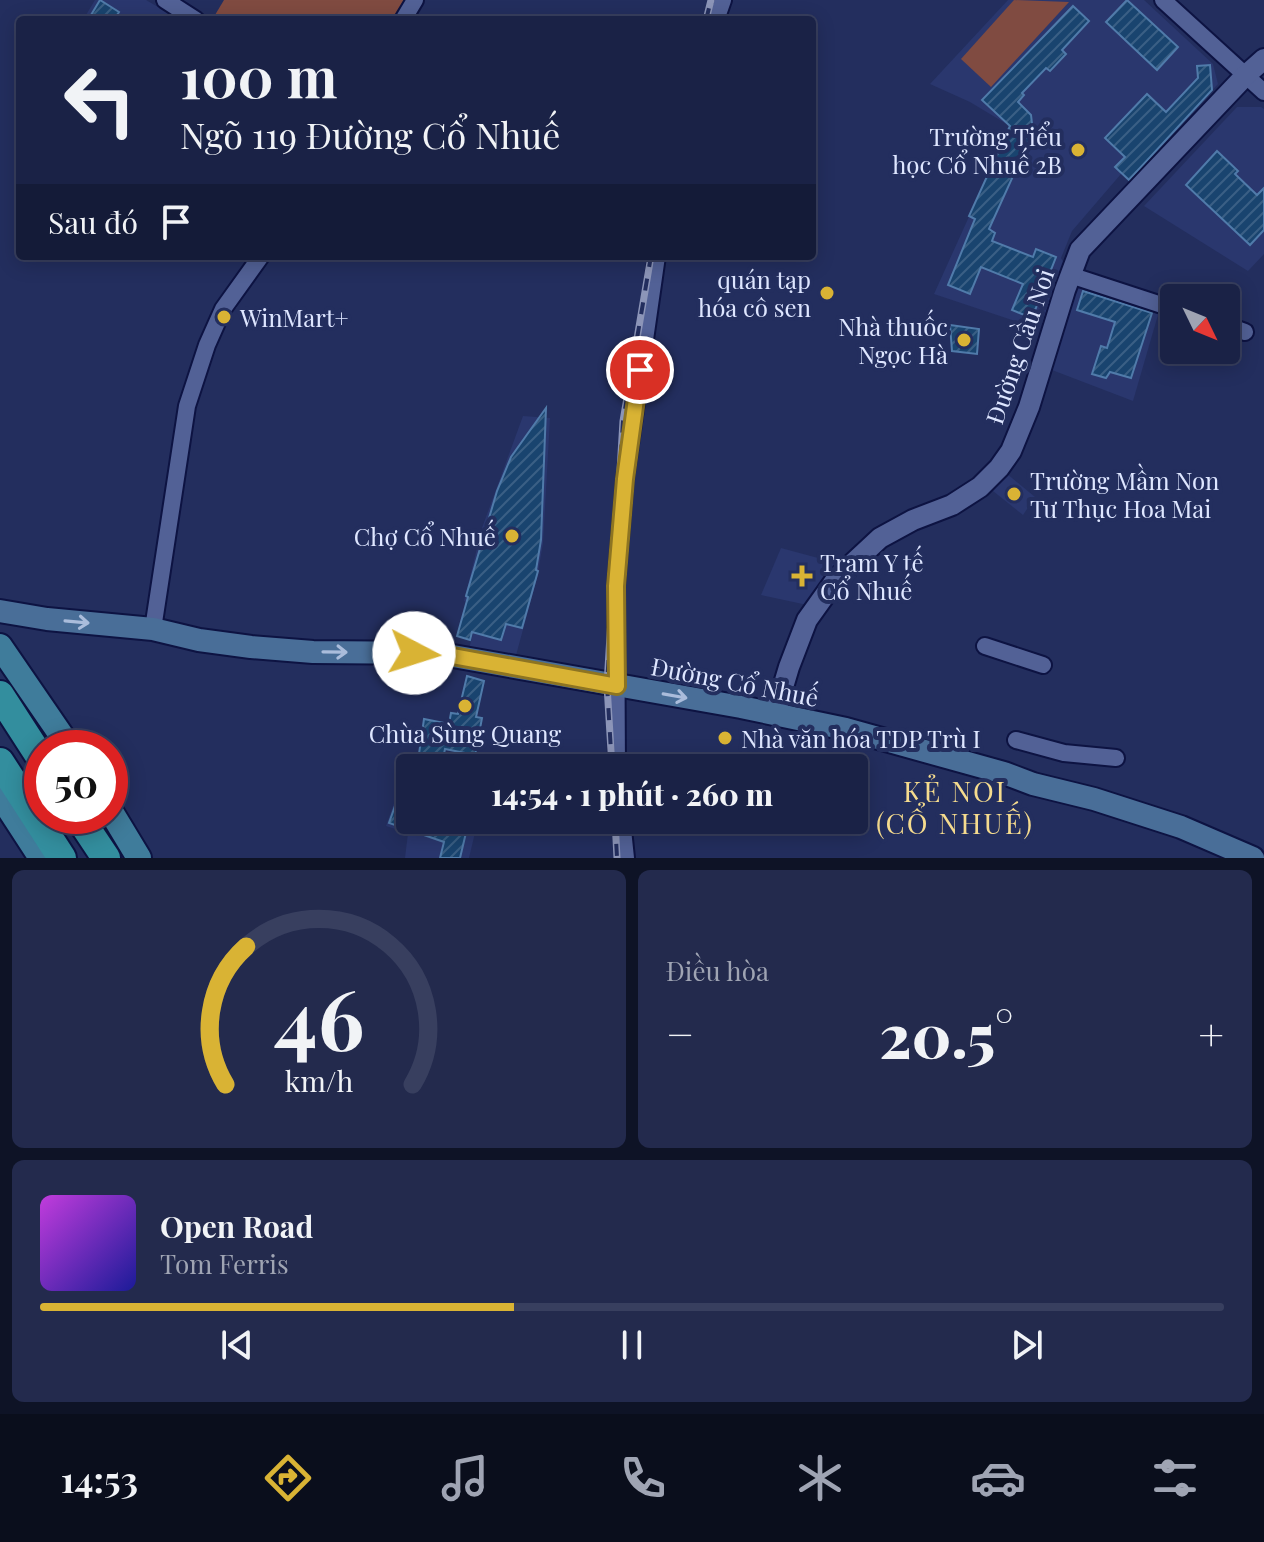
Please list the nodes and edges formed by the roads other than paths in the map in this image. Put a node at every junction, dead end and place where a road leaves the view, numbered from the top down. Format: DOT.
graph roads {
  1 [pos="165,0"];
  2 [pos="1163,0"];
  3 [pos="190,16"];
  4 [pos="1264,59"];
  5 [pos="1246,75"];
  6 [pos="1264,92"];
  7 [pos="258,260"];
  8 [pos="656,260"];
  9 [pos="1070,275"];
  10 [pos="1160,304"];
  11 [pos="1240,330"];
  12 [pos="1245,332"];
  13 [pos="0,611"];
  14 [pos="153,629"];
  15 [pos="0,646"];
  16 [pos="985,646"];
  17 [pos="1043,665"];
  18 [pos="0,677"];
  19 [pos="617,686"];
  20 [pos="0,695"];
  21 [pos="775,714"];
  22 [pos="37,730"];
  23 [pos="58,730"];
  24 [pos="24,732"];
  25 [pos="1016,740"];
  26 [pos="617,754"];
  27 [pos="1116,758"];
  28 [pos="0,762"];
  29 [pos="0,795"];
  30 [pos="90,834"];
  31 [pos="122,834"];
  32 [pos="623,834"];
  33 [pos="41,858"];
  34 [pos="62,858"];
  35 [pos="106,858"];
  36 [pos="139,858"];
  37 [pos="626,858"];
  38 [pos="1253,858"];
  1 -- 3 [label="street"];
  2 -- 5 [label="street"];
  4 -- 5 [label="street, Đường Cầu Noi"];
  5 -- 6 [label="street"];
  5 -- 9 [label="street, Đường Cầu Noi"];
  7 -- 14 [label="street"];
  8 -- 19 [label="street"];
  9 -- 10 [label="street"];
  9 -- 21 [label="street, Đường Cầu Noi"];
  11 -- 12 [label="street"];
  13 -- 14 [label="main road, Đường Cổ Nhuế, one-way"];
  14 -- 19 [label="main road, Đường Cổ Nhuế, one-way"];
  15 -- 23 [label="main road"];
  16 -- 17 [label="street"];
  18 -- 22 [label="main road"];
  19 -- 21 [label="main road, Đường Cổ Nhuế, one-way"];
  19 -- 26 [label="street"];
  20 -- 24 [label="highway"];
  21 -- 38 [label="main road, Đường Cổ Nhuế"];
  25 -- 27 [label="street"];
  28 -- 34 [label="highway"];
  29 -- 33 [label="main road"];
  30 -- 35 [label="highway"];
  31 -- 36 [label="main road"];
  32 -- 37 [label="street"];
}
